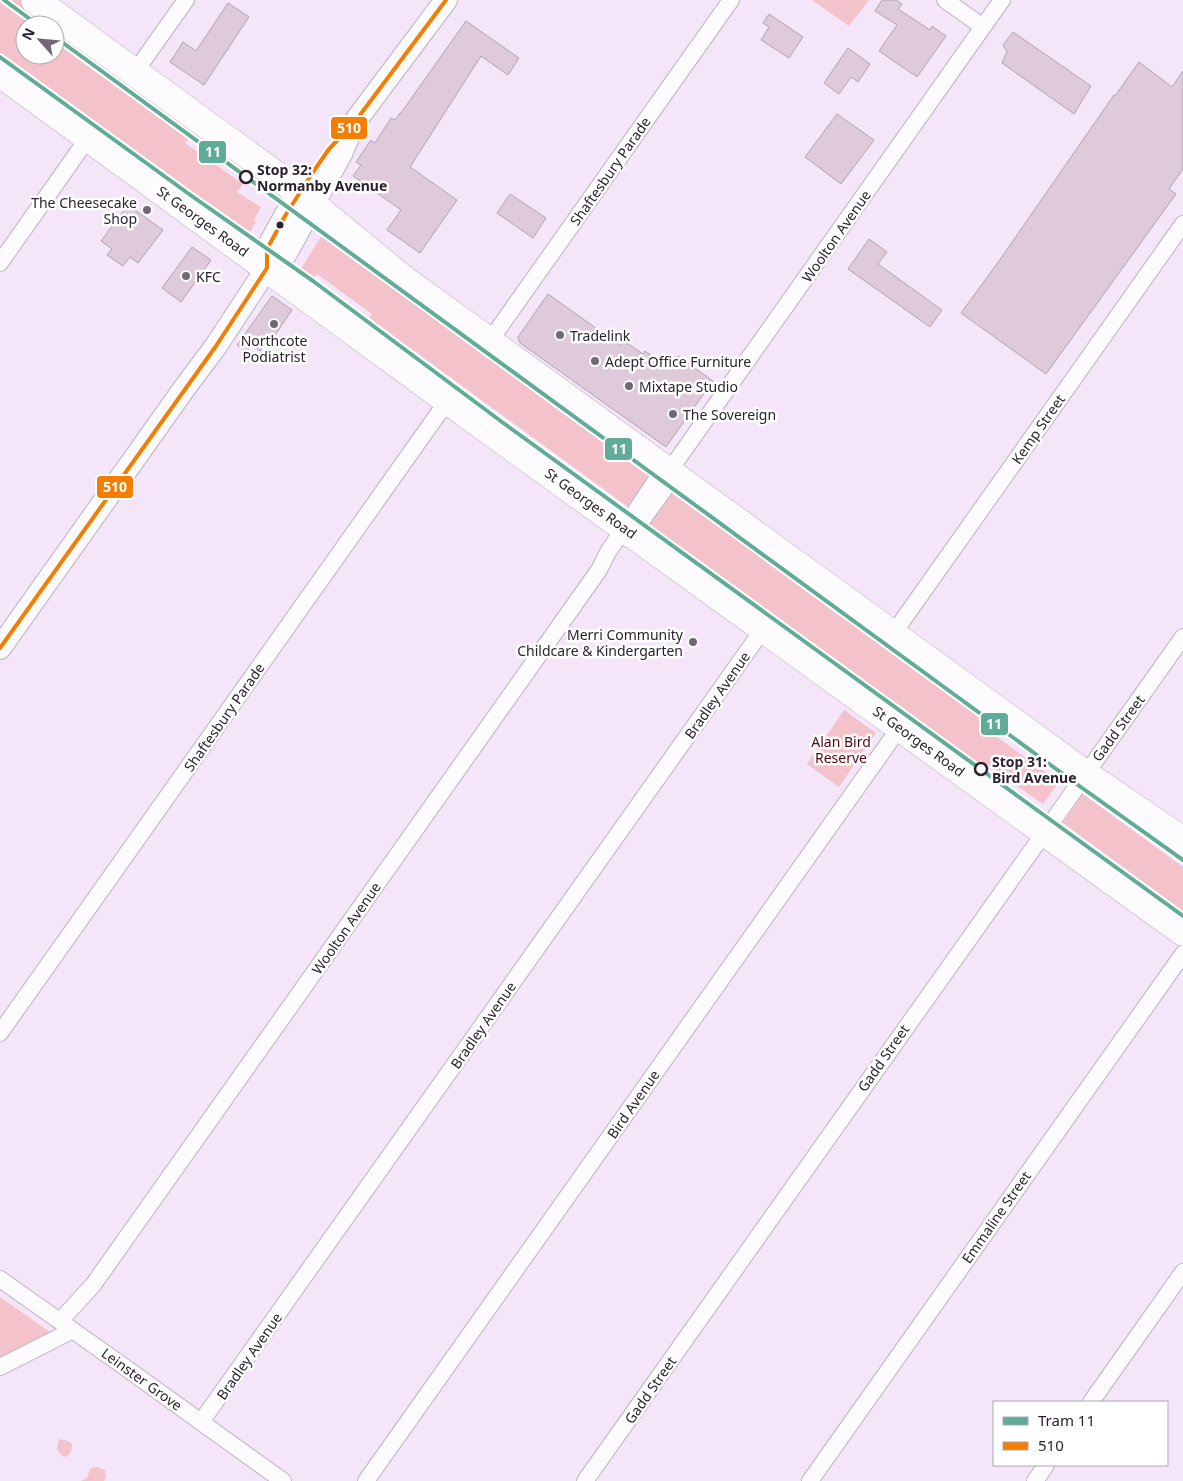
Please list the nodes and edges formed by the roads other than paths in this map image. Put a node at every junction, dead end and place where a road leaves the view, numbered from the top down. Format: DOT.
graph roads {
  1 [pos="35,0"];
  2 [pos="186,0"];
  3 [pos="446,0"];
  4 [pos="731,0"];
  5 [pos="945,0"];
  6 [pos="1002,0"];
  7 [pos="983,27"];
  8 [pos="135,72"];
  9 [pos="0,73"];
  10 [pos="88,138"];
  11 [pos="306,199"];
  12 [pos="1183,224"];
  13 [pos="0,263"];
  14 [pos="267,268"];
  15 [pos="489,342"];
  16 [pos="448,400"];
  17 [pos="669,472"];
  18 [pos="629,531"];
  19 [pos="764,628"];
  20 [pos="893,634"];
  21 [pos="1183,637"];
  22 [pos="0,648"];
  23 [pos="900,727"];
  24 [pos="1085,774"];
  25 [pos="1045,831"];
  26 [pos="1183,841"];
  27 [pos="1183,932"];
  28 [pos="1183,954"];
  29 [pos="0,1033"];
  30 [pos="1183,1272"];
  31 [pos="0,1279"];
  32 [pos="68,1326"];
  33 [pos="0,1367"];
  34 [pos="1092,1401"];
  35 [pos="202,1422"];
  36 [pos="1045,1466"];
  37 [pos="282,1481"];
  38 [pos="366,1481"];
  39 [pos="584,1481"];
  40 [pos="810,1481"];
  41 [pos="1035,1481"];
  1 -- 8 [label="highway"];
  2 -- 8 [label="street"];
  3 -- 11 [label="main road"];
  4 -- 15 [label="street, Shaftesbury Parade"];
  5 -- 7 [label="street"];
  6 -- 7 [label="street, Woolton Avenue"];
  7 -- 17 [label="street, Woolton Avenue"];
  8 -- 11 [label="highway"];
  9 -- 10 [label="highway, St Georges Road"];
  10 -- 13 [label="street"];
  10 -- 14 [label="highway, St Georges Road"];
  11 -- 14 [label="main road"];
  11 -- 15 [label="highway"];
  12 -- 20 [label="street, Kemp Street"];
  14 -- 16 [label="highway, St Georges Road"];
  14 -- 22 [label="main road"];
  15 -- 17 [label="highway"];
  16 -- 18 [label="highway, St Georges Road"];
  16 -- 29 [label="street, Shaftesbury Parade"];
  17 -- 18 [label="street, Woolton Avenue"];
  17 -- 20 [label="highway"];
  18 -- 19 [label="highway, St Georges Road"];
  18 -- 32 [label="street, Woolton Avenue"];
  19 -- 23 [label="highway, St Georges Road"];
  19 -- 35 [label="street, Bradley Avenue"];
  20 -- 24 [label="highway"];
  21 -- 24 [label="street, Gadd Street"];
  23 -- 25 [label="highway, St Georges Road"];
  23 -- 38 [label="street, Bird Avenue"];
  24 -- 25 [label="street, Gadd Street"];
  24 -- 26 [label="highway"];
  25 -- 27 [label="highway, St Georges Road"];
  25 -- 39 [label="street, Gadd Street"];
  28 -- 40 [label="street, Emmaline Street"];
  30 -- 34 [label="street"];
  31 -- 32 [label="street, Leinster Grove"];
  32 -- 33 [label="street"];
  32 -- 35 [label="street, Leinster Grove"];
  35 -- 37 [label="street, Leinster Grove"];
  36 -- 41 [label="street"];
}
